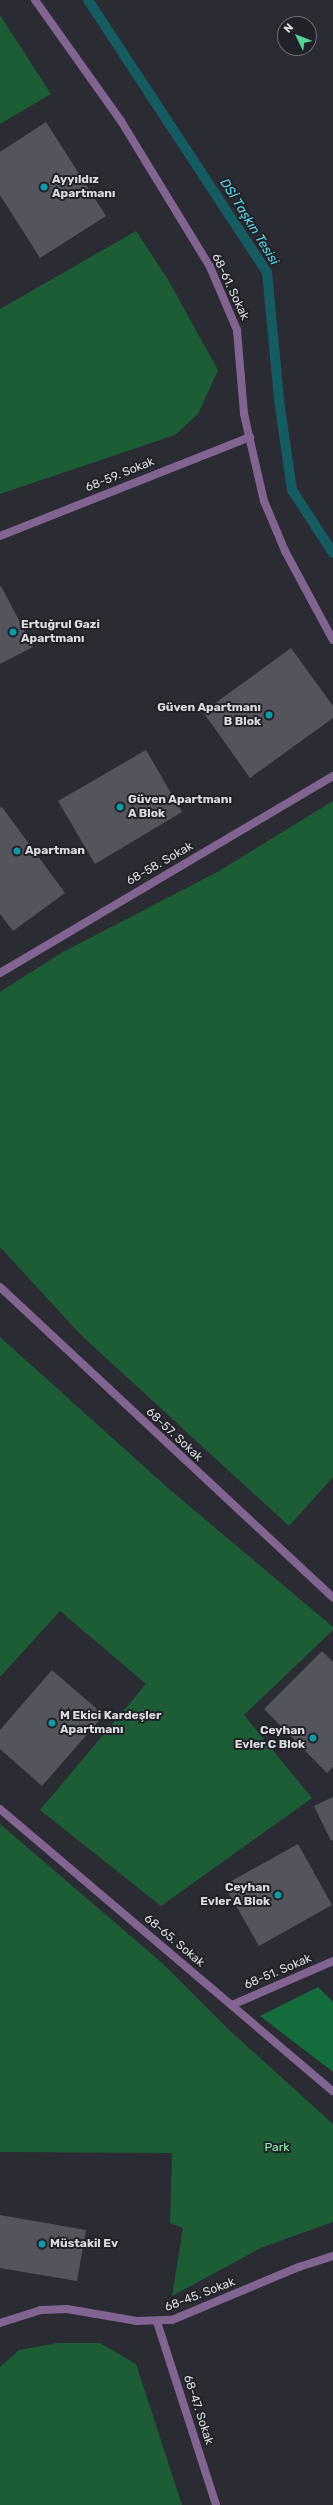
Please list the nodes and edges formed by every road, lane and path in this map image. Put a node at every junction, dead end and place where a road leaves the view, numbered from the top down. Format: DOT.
graph roads {
  1 [pos="35,0"];
  2 [pos="250,437"];
  3 [pos="0,536"];
  4 [pos="333,640"];
  5 [pos="333,776"];
  6 [pos="0,973"];
  7 [pos="0,1287"];
  8 [pos="333,1597"];
  9 [pos="0,1809"];
  10 [pos="333,1961"];
  11 [pos="232,2005"];
  12 [pos="333,2091"];
  13 [pos="333,2256"];
  14 [pos="156,2322"];
  15 [pos="0,2323"];
  16 [pos="216,2505"];
  1 -- 2 [label="street, 68-61. Sokak"];
  2 -- 3 [label="street, 68-59. Sokak"];
  2 -- 4 [label="street, 68-61. Sokak"];
  5 -- 6 [label="street, 68-58. Sokak"];
  7 -- 8 [label="street, 68-57. Sokak"];
  9 -- 11 [label="street, 68-65. Sokak"];
  10 -- 11 [label="street, 68-51. Sokak"];
  11 -- 12 [label="street, 68-65. Sokak"];
  13 -- 14 [label="street, 68-45. Sokak"];
  14 -- 15 [label="street, 68-45. Sokak"];
  14 -- 16 [label="street, 68-47. Sokak"];
}
